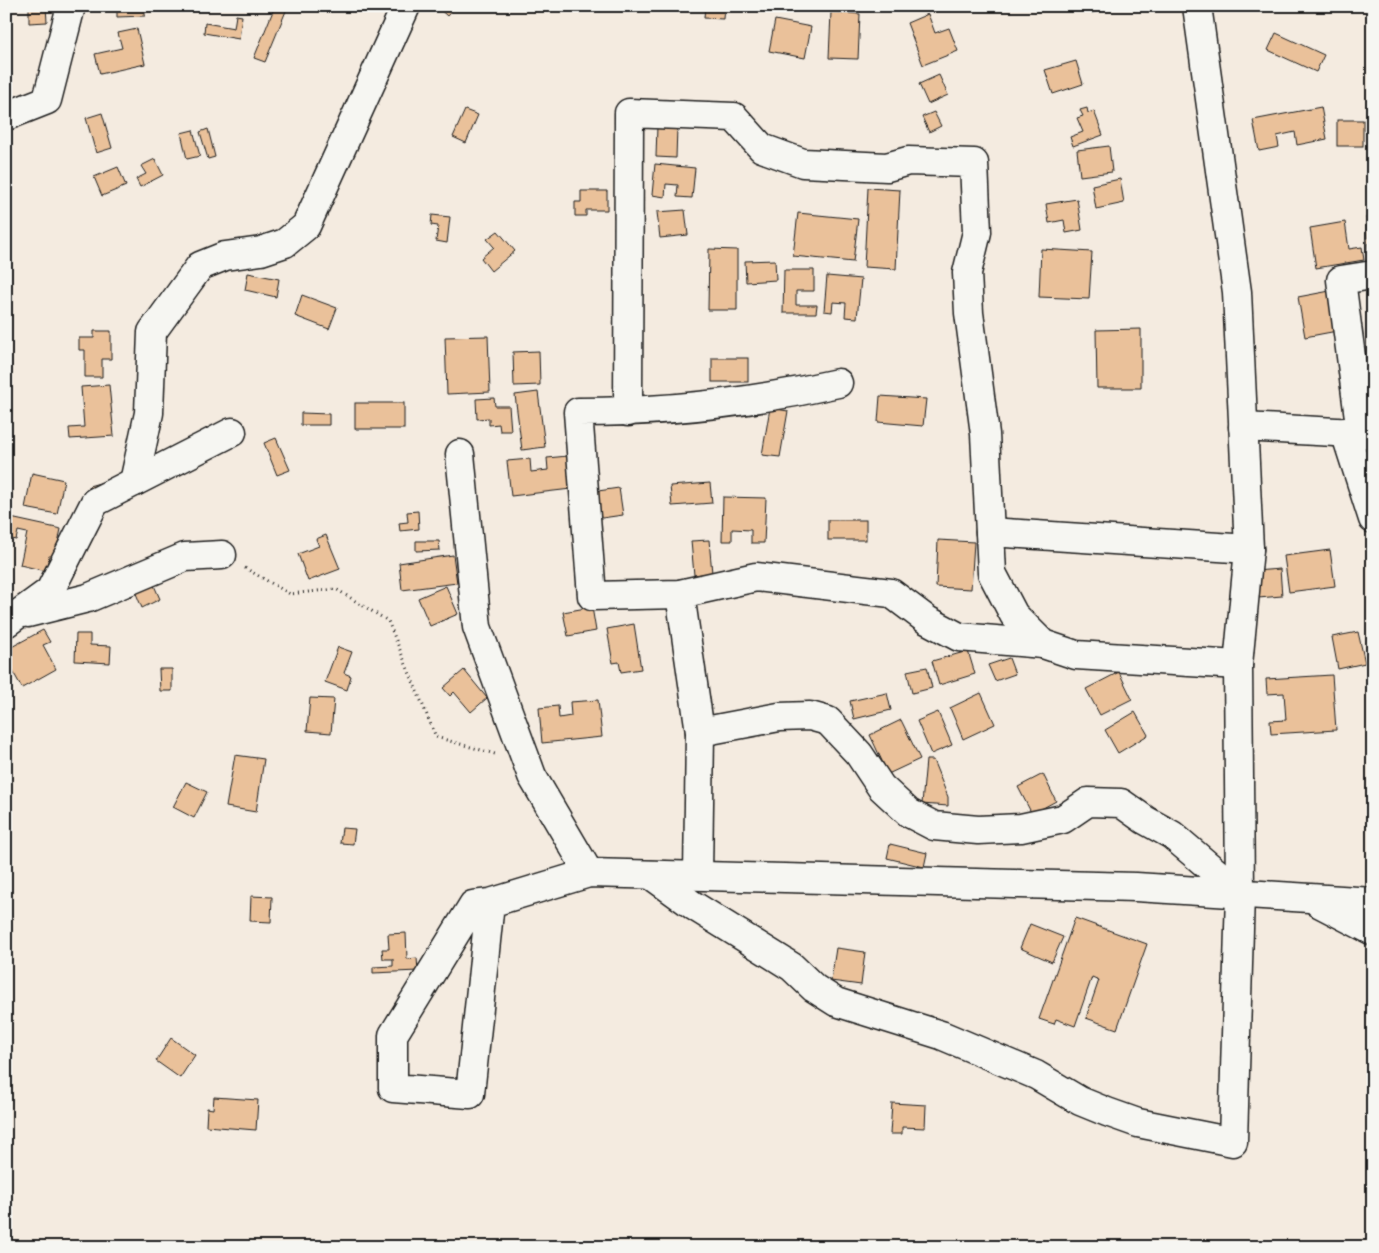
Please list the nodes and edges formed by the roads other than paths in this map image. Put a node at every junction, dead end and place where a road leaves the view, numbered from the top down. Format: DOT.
graph roads {
  1 [pos="71,6"];
  2 [pos="406,6"];
  3 [pos="1197,6"];
  4 [pos="6,112"];
  5 [pos="1373,275"];
  6 [pos="838,383"];
  7 [pos="628,412"];
  8 [pos="1243,427"];
  9 [pos="232,432"];
  10 [pos="1359,433"];
  11 [pos="460,454"];
  12 [pos="134,482"];
  13 [pos="1373,519"];
  14 [pos="990,532"];
  15 [pos="1249,549"];
  16 [pos="222,555"];
  17 [pos="680,594"];
  18 [pos="12,619"];
  19 [pos="1043,644"];
  20 [pos="1238,665"];
  21 [pos="700,732"];
  22 [pos="589,873"];
  23 [pos="650,875"];
  24 [pos="698,876"];
  25 [pos="1240,893"];
  26 [pos="1309,897"];
  27 [pos="1373,902"];
  28 [pos="490,903"];
  29 [pos="1373,932"];
  1 -- 4 [label="street"];
  2 -- 12 [label="street"];
  3 -- 8 [label="street"];
  5 -- 10 [label="street"];
  6 -- 7 [label="street"];
  7 -- 14 [label="street"];
  7 -- 17 [label="street"];
  8 -- 10 [label="street"];
  8 -- 15 [label="street"];
  9 -- 12 [label="street"];
  10 -- 13 [label="street"];
  11 -- 22 [label="street"];
  12 -- 18 [label="street"];
  14 -- 15 [label="street"];
  14 -- 19 [label="street"];
  15 -- 20 [label="street"];
  16 -- 18 [label="street"];
  17 -- 19 [label="street"];
  17 -- 21 [label="street"];
  19 -- 20 [label="street"];
  20 -- 25 [label="street"];
  21 -- 24 [label="street"];
  21 -- 25 [label="street"];
  22 -- 23 [label="street"];
  22 -- 28 [label="street"];
  23 -- 24 [label="street"];
  23 -- 25 [label="street"];
  24 -- 25 [label="street"];
  25 -- 26 [label="street"];
  26 -- 27 [label="street"];
  26 -- 29 [label="street"];
  28 -- 28 [label="street"];
}
